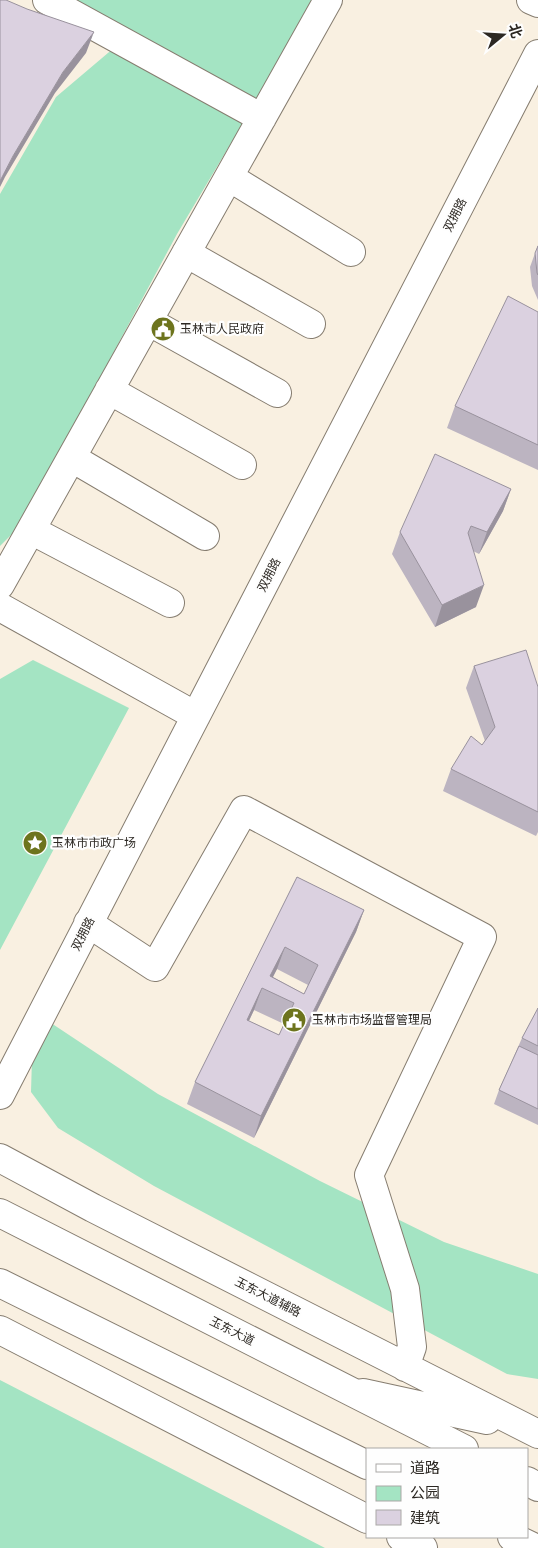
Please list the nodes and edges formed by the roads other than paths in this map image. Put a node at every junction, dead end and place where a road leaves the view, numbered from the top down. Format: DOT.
graph roads {
  1 [pos="48,0"];
  2 [pos="328,0"];
  3 [pos="531,0"];
  4 [pos="538,4"];
  5 [pos="538,54"];
  6 [pos="262,118"];
  7 [pos="230,177"];
  8 [pos="351,252"];
  9 [pos="186,254"];
  10 [pos="148,321"];
  11 [pos="312,324"];
  12 [pos="110,390"];
  13 [pos="277,393"];
  14 [pos="72,458"];
  15 [pos="242,466"];
  16 [pos="31,530"];
  17 [pos="205,536"];
  18 [pos="0,585"];
  19 [pos="170,603"];
  20 [pos="0,607"];
  21 [pos="196,716"];
  22 [pos="88,923"];
  23 [pos="0,1095"];
  24 [pos="0,1158"];
  25 [pos="0,1213"];
  26 [pos="0,1283"];
  27 [pos="0,1330"];
  28 [pos="354,1341"];
  29 [pos="405,1367"];
  30 [pos="348,1390"];
  31 [pos="412,1403"];
  32 [pos="531,1427"];
  33 [pos="456,1445"];
  34 [pos="366,1465"];
  35 [pos="366,1518"];
  36 [pos="403,1538"];
  37 [pos="514,1538"];
  38 [pos="423,1548"];
  39 [pos="534,1548"];
  1 -- 6 [label="street"];
  2 -- 6 [label="street"];
  3 -- 4 [label="street"];
  5 -- 21 [label="street, 双拥路"];
  6 -- 7 [label="street"];
  7 -- 8 [label="street"];
  7 -- 9 [label="street"];
  9 -- 10 [label="street"];
  9 -- 11 [label="street"];
  10 -- 12 [label="street"];
  10 -- 13 [label="street"];
  12 -- 14 [label="street"];
  12 -- 15 [label="street"];
  14 -- 16 [label="street"];
  14 -- 17 [label="street"];
  16 -- 18 [label="street"];
  16 -- 19 [label="street"];
  20 -- 21 [label="street"];
  21 -- 22 [label="street, 双拥路"];
  22 -- 23 [label="street, 双拥路"];
  22 -- 29 [label="street"];
  24 -- 28 [label="street, 玉东大道辅路"];
  25 -- 30 [label="street, 玉东大道"];
  26 -- 34 [label="street"];
  27 -- 35 [label="street"];
  28 -- 29 [label="street, 玉东大道辅路"];
  28 -- 31 [label="street"];
  29 -- 32 [label="street, 玉东大道辅路"];
  30 -- 31 [label="street"];
  30 -- 33 [label="street, 玉东大道"];
  31 -- 32 [label="street"];
  31 -- 33 [label="street"];
  36 -- 38 [label="street"];
  37 -- 39 [label="street"];
}
